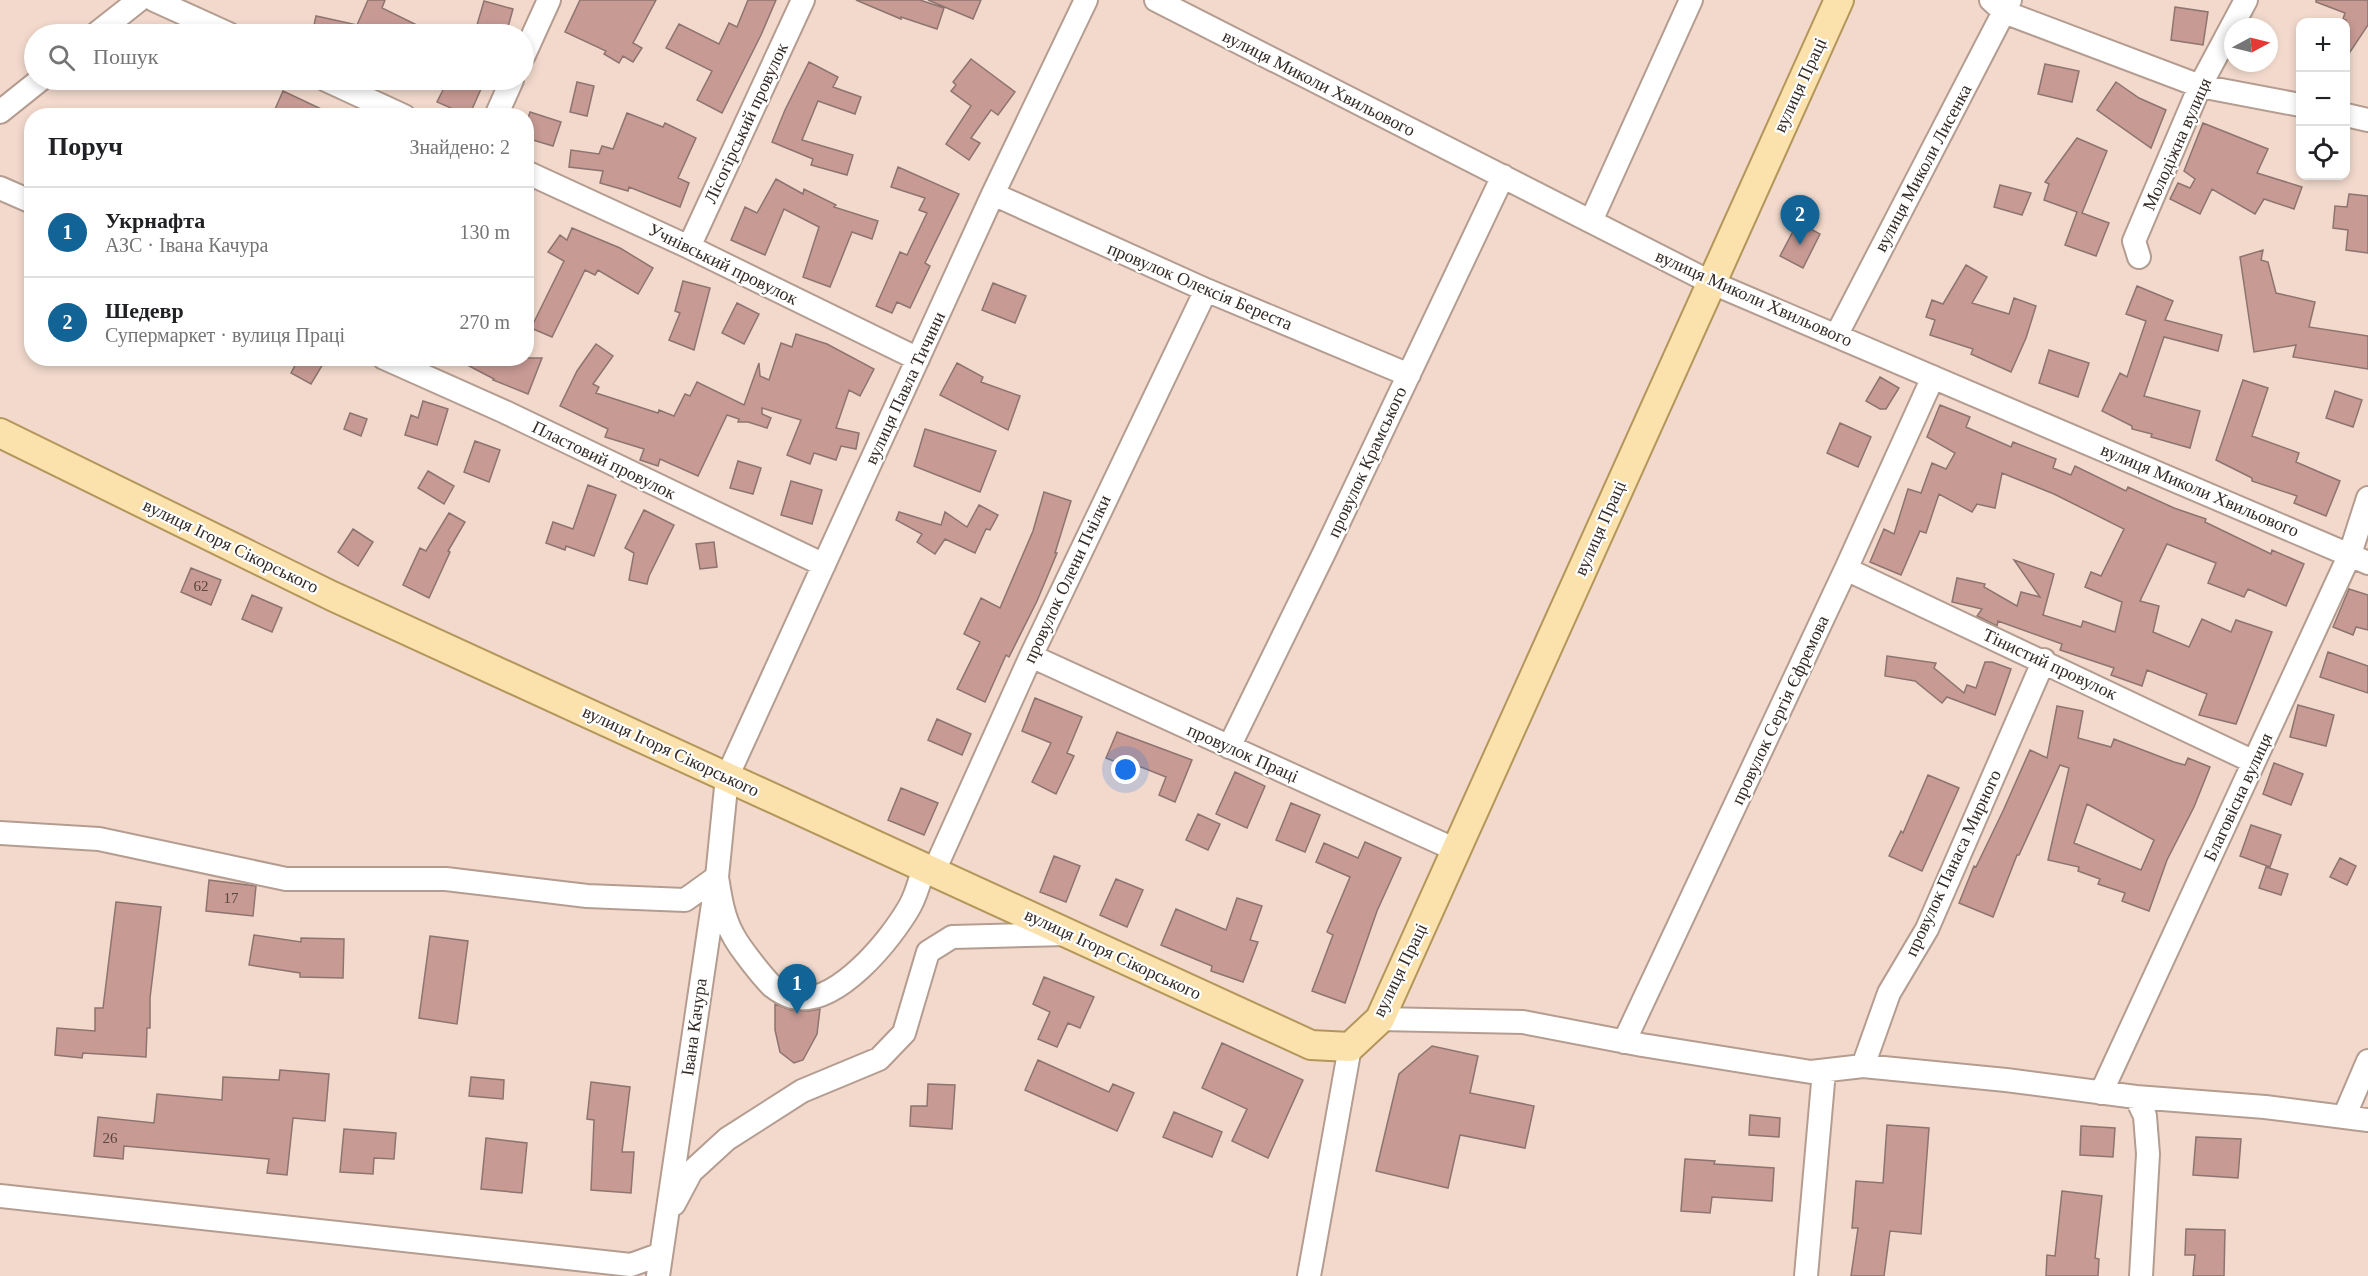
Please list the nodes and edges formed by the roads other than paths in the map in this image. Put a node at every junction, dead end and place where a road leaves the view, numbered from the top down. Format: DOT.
graph roads {
  1 [pos="139,0"];
  2 [pos="154,0"];
  3 [pos="549,0"];
  4 [pos="803,0"];
  5 [pos="1086,0"];
  6 [pos="1156,0"];
  7 [pos="1691,0"];
  8 [pos="1839,0"];
  9 [pos="2246,0"];
  10 [pos="2002,4"];
  11 [pos="109,24"];
  12 [pos="207,24"];
  13 [pos="534,33"];
  14 [pos="2200,86"];
  15 [pos="28,90"];
  16 [pos="348,90"];
  17 [pos="508,90"];
  18 [pos="2296,104"];
  19 [pos="387,108"];
  20 [pos="500,108"];
  21 [pos="0,112"];
  22 [pos="2350,116"];
  23 [pos="2368,120"];
  24 [pos="534,176"];
  25 [pos="1503,176"];
  26 [pos="0,188"];
  27 [pos="993,194"];
  28 [pos="24,198"];
  29 [pos="1591,221"];
  30 [pos="689,247"];
  31 [pos="2139,257"];
  32 [pos="1710,282"];
  33 [pos="1206,290"];
  34 [pos="1836,336"];
  35 [pos="918,358"];
  36 [pos="402,366"];
  37 [pos="1409,375"];
  38 [pos="1933,376"];
  39 [pos="0,433"];
  40 [pos="2368,498"];
  41 [pos="2359,558"];
  42 [pos="824,565"];
  43 [pos="1846,569"];
  44 [pos="1030,656"];
  45 [pos="2044,660"];
  46 [pos="1229,747"];
  47 [pos="2254,762"];
  48 [pos="727,777"];
  49 [pos="0,833"];
  50 [pos="1456,850"];
  51 [pos="929,869"];
  52 [pos="717,877"];
  53 [pos="1069,934"];
  54 [pos="1380,1019"];
  55 [pos="1624,1042"];
  56 [pos="1350,1047"];
  57 [pos="2368,1061"];
  58 [pos="1863,1066"];
  59 [pos="1824,1071"];
  60 [pos="2101,1093"];
  61 [pos="2136,1097"];
  62 [pos="2344,1117"];
  63 [pos="2368,1120"];
  64 [pos="0,1196"];
  65 [pos="666,1217"];
  66 [pos="659,1265"];
  67 [pos="1309,1276"];
  68 [pos="1806,1276"];
  69 [pos="2141,1276"];
  1 -- 11 [label="street"];
  2 -- 12 [label="street"];
  3 -- 13 [label="street"];
  4 -- 30 [label="street, Лісогірський провулок"];
  5 -- 27 [label="street, вулиця Павла Тичини"];
  6 -- 25 [label="street, вулиця Миколи Хвильового"];
  7 -- 29 [label="street"];
  8 -- 32 [label="main road, вулиця Праці"];
  9 -- 14 [label="street, Молодіжна вулиця"];
  10 -- 14 [label="street"];
  10 -- 34 [label="street, вулиця Миколи Лисенка"];
  14 -- 18 [label="street"];
  14 -- 31 [label="street, Молодіжна вулиця"];
  15 -- 21 [label="street"];
  16 -- 19 [label="street"];
  17 -- 20 [label="street"];
  22 -- 23 [label="street"];
  24 -- 30 [label="street, Учнівський провулок"];
  25 -- 29 [label="street, вулиця Миколи Хвильового"];
  25 -- 37 [label="street, провулок Крамського"];
  26 -- 28 [label="street"];
  27 -- 33 [label="street, провулок Олексія Береста"];
  27 -- 35 [label="street, вулиця Павла Тичини"];
  29 -- 32 [label="street, вулиця Миколи Хвильового"];
  30 -- 35 [label="street, Учнівський провулок"];
  32 -- 34 [label="street, вулиця Миколи Хвильового"];
  32 -- 50 [label="main road, вулиця Праці"];
  33 -- 37 [label="street, провулок Олексія Береста"];
  33 -- 44 [label="street, провулок Олени Пчілки"];
  34 -- 38 [label="street, вулиця Миколи Хвильового"];
  35 -- 42 [label="street, вулиця Павла Тичини"];
  36 -- 42 [label="street, Пластовий провулок"];
  37 -- 46 [label="street, провулок Крамського"];
  38 -- 41 [label="street, вулиця Миколи Хвильового"];
  38 -- 43 [label="street, провулок Сергія Єфремова"];
  39 -- 48 [label="main road, вулиця Ігоря Сікорського"];
  40 -- 41 [label="street, Благовісна вулиця"];
  41 -- 47 [label="street, Благовісна вулиця"];
  42 -- 48 [label="street, вулиця Павла Тичини"];
  43 -- 45 [label="street, Тінистий провулок"];
  43 -- 55 [label="street, провулок Сергія Єфремова"];
  44 -- 46 [label="street, провулок Праці"];
  44 -- 51 [label="street, провулок Олени Пчілки"];
  45 -- 47 [label="street, Тінистий провулок"];
  45 -- 58 [label="street, провулок Панаса Мирного"];
  46 -- 50 [label="street, провулок Праці"];
  47 -- 60 [label="street, Благовісна вулиця"];
  48 -- 51 [label="main road, вулиця Ігоря Сікорського"];
  48 -- 52 [label="street, Івана Качура"];
  49 -- 52 [label="street"];
  50 -- 54 [label="main road, вулиця Праці"];
  51 -- 52 [label="street, провулок Олени Пчілки"];
  51 -- 53 [label="main road, вулиця Ігоря Сікорського"];
  52 -- 65 [label="street, Івана Качура"];
  53 -- 56 [label="main road, вулиця Ігоря Сікорського"];
  53 -- 65 [label="street"];
  54 -- 55 [label="street"];
  54 -- 56 [label="main road, вулиця Праці"];
  55 -- 59 [label="street"];
  56 -- 67 [label="street"];
  57 -- 62 [label="street"];
  58 -- 59 [label="street"];
  58 -- 60 [label="street"];
  59 -- 68 [label="street"];
  60 -- 61 [label="street"];
  61 -- 62 [label="street"];
  61 -- 69 [label="street"];
  62 -- 63 [label="street"];
  64 -- 66 [label="street"];
  65 -- 66 [label="street, Івана Качура"];
}
